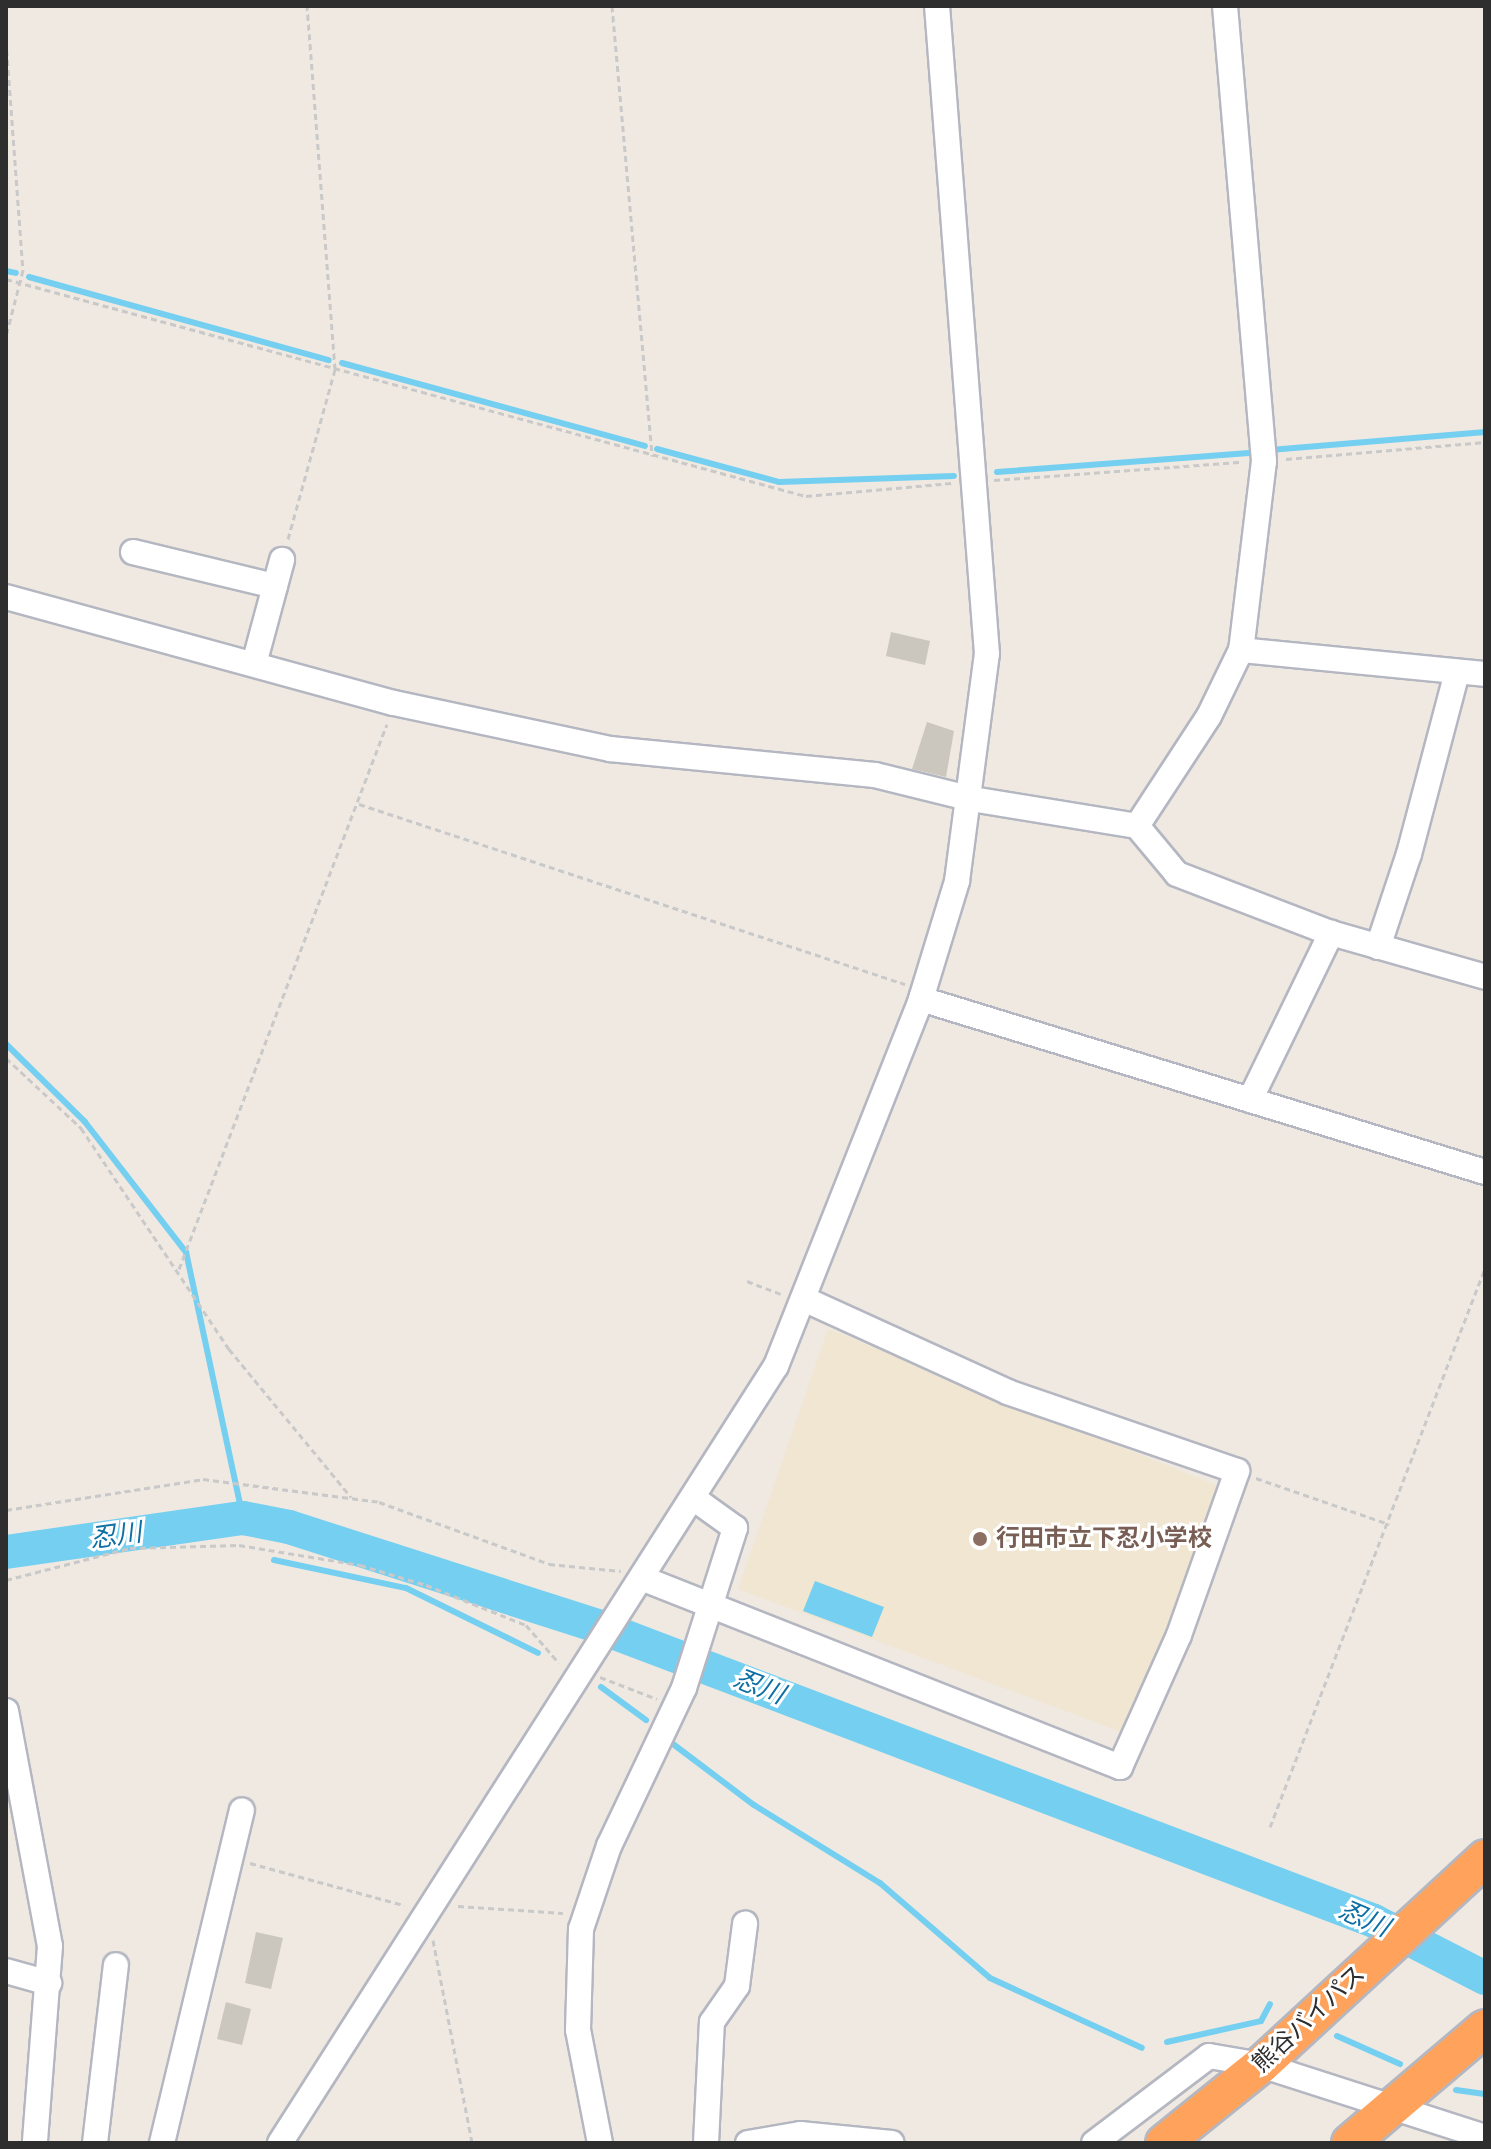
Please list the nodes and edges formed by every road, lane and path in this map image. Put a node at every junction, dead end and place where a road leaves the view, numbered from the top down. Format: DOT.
graph roads {
  1 [pos="307,6"];
  2 [pos="612,6"];
  3 [pos="937,6"];
  4 [pos="1225,6"];
  5 [pos="6,40"];
  6 [pos="6,279"];
  7 [pos="20,283"];
  8 [pos="6,336"];
  9 [pos="335,369"];
  10 [pos="1485,442"];
  11 [pos="652,456"];
  12 [pos="1264,461"];
  13 [pos="976,481"];
  14 [pos="133,552"];
  15 [pos="282,560"];
  16 [pos="275,586"];
  17 [pos="6,597"];
  18 [pos="1241,650"];
  19 [pos="254,664"];
  20 [pos="1457,672"];
  21 [pos="1485,674"];
  22 [pos="394,703"];
  23 [pos="972,799"];
  24 [pos="359,804"];
  25 [pos="1137,826"];
  26 [pos="1331,933"];
  27 [pos="1378,947"];
  28 [pos="1485,977"];
  29 [pos="922,995"];
  30 [pos="6,1058"];
  31 [pos="1250,1100"];
  32 [pos="1485,1172"];
  33 [pos="1485,1268"];
  34 [pos="179,1269"];
  35 [pos="747,1281"];
  36 [pos="798,1298"];
  37 [pos="1237,1471"];
  38 [pos="352,1498"];
  39 [pos="696,1500"];
  40 [pos="6,1510"];
  41 [pos="1389,1524"];
  42 [pos="644,1579"];
  43 [pos="6,1580"];
  44 [pos="708,1612"];
  45 [pos="526,1625"];
  46 [pos="6,1711"];
  47 [pos="242,1811"];
  48 [pos="1270,1827"];
  49 [pos="231,1858"];
  50 [pos="1485,1858"];
  51 [pos="427,1913"];
  52 [pos="586,1914"];
  53 [pos="745,1924"];
  54 [pos="116,1965"];
  55 [pos="6,1971"];
  56 [pos="49,1983"];
  57 [pos="1485,2028"];
  58 [pos="1261,2065"];
  59 [pos="1388,2111"];
  60 [pos="1485,2137"];
  61 [pos="799,2139"];
  62 [pos="35,2143"];
  63 [pos="95,2143"];
  64 [pos="162,2143"];
  65 [pos="280,2143"];
  66 [pos="472,2143"];
  67 [pos="600,2143"];
  68 [pos="706,2143"];
  69 [pos="748,2143"];
  70 [pos="892,2143"];
  71 [pos="1094,2143"];
  72 [pos="1164,2143"];
  73 [pos="1350,2143"];
  1 -- 9 [label="path"];
  2 -- 11 [label="path"];
  3 -- 13 [label="street"];
  4 -- 12 [label="street"];
  5 -- 7 [label="path"];
  6 -- 7 [label="path"];
  7 -- 8 [label="path"];
  7 -- 9 [label="path"];
  9 -- 11 [label="path"];
  9 -- 15 [label="path"];
  10 -- 12 [label="path"];
  11 -- 13 [label="path"];
  12 -- 13 [label="path"];
  12 -- 18 [label="street"];
  13 -- 23 [label="street"];
  14 -- 16 [label="street"];
  15 -- 16 [label="street"];
  16 -- 19 [label="street"];
  17 -- 19 [label="street"];
  18 -- 20 [label="street"];
  18 -- 25 [label="street"];
  19 -- 22 [label="street"];
  20 -- 21 [label="street"];
  20 -- 27 [label="street"];
  22 -- 23 [label="street"];
  22 -- 24 [label="path"];
  23 -- 25 [label="street"];
  23 -- 29 [label="street"];
  24 -- 29 [label="path"];
  24 -- 34 [label="path"];
  25 -- 26 [label="street"];
  26 -- 27 [label="street"];
  26 -- 31 [label="street"];
  27 -- 28 [label="street"];
  29 -- 31 [label="street"];
  29 -- 36 [label="street"];
  30 -- 34 [label="path"];
  31 -- 32 [label="street"];
  33 -- 41 [label="path"];
  34 -- 38 [label="path"];
  35 -- 36 [label="path"];
  36 -- 37 [label="street"];
  36 -- 39 [label="street"];
  37 -- 41 [label="path"];
  37 -- 44 [label="street"];
  38 -- 40 [label="path"];
  38 -- 42 [label="path"];
  39 -- 42 [label="street"];
  39 -- 44 [label="street"];
  41 -- 48 [label="path"];
  42 -- 44 [label="street"];
  42 -- 51 [label="street"];
  43 -- 45 [label="path"];
  44 -- 52 [label="street"];
  46 -- 56 [label="street"];
  47 -- 49 [label="street"];
  49 -- 51 [label="path"];
  49 -- 64 [label="street"];
  50 -- 58 [label="highway, 熊谷バイパス"];
  51 -- 52 [label="path"];
  51 -- 65 [label="street"];
  51 -- 66 [label="path"];
  52 -- 67 [label="street"];
  53 -- 68 [label="street"];
  54 -- 63 [label="street"];
  55 -- 56 [label="street"];
  56 -- 62 [label="street"];
  57 -- 59 [label="highway"];
  58 -- 59 [label="street"];
  58 -- 71 [label="street"];
  58 -- 72 [label="highway, 熊谷バイパス"];
  59 -- 60 [label="street"];
  59 -- 73 [label="highway"];
  61 -- 69 [label="street"];
  61 -- 70 [label="street"];
}
